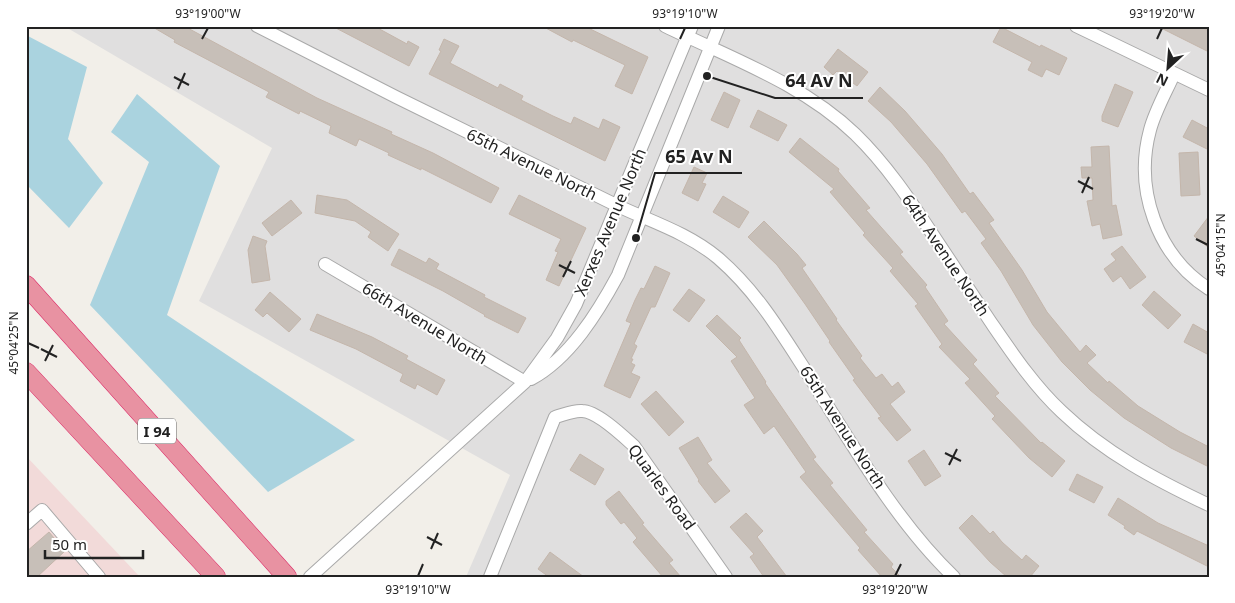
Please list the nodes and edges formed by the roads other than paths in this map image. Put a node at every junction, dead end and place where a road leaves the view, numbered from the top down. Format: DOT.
graph roads {
  1 [pos="258,26"];
  2 [pos="665,26"];
  3 [pos="719,26"];
  4 [pos="1076,26"];
  5 [pos="690,32"];
  6 [pos="710,48"];
  7 [pos="1174,74"];
  8 [pos="1209,90"];
  9 [pos="618,206"];
  10 [pos="641,217"];
  11 [pos="325,264"];
  12 [pos="26,284"];
  13 [pos="1209,290"];
  14 [pos="26,372"];
  15 [pos="524,382"];
  16 [pos="1209,505"];
  17 [pos="26,524"];
  18 [pos="99,577"];
  19 [pos="216,577"];
  20 [pos="287,577"];
  21 [pos="310,577"];
  22 [pos="490,577"];
  23 [pos="726,577"];
  24 [pos="954,577"];
  1 -- 9 [label="street, 65th Avenue North"];
  2 -- 5 [label="street, 64th Avenue North"];
  3 -- 6 [label="street, Xerxes Avenue North"];
  4 -- 7 [label="street"];
  5 -- 6 [label="street, 64th Avenue North"];
  5 -- 9 [label="street, Xerxes Avenue North"];
  6 -- 10 [label="street, Xerxes Avenue North"];
  6 -- 16 [label="street, 64th Avenue North"];
  7 -- 8 [label="street"];
  7 -- 13 [label="street"];
  9 -- 10 [label="street, 65th Avenue North"];
  9 -- 15 [label="street, Xerxes Avenue North"];
  10 -- 15 [label="street, Xerxes Avenue North"];
  10 -- 24 [label="street, 65th Avenue North"];
  11 -- 15 [label="street, 66th Avenue North"];
  12 -- 20 [label="highway, I 94"];
  14 -- 19 [label="highway"];
  15 -- 21 [label="street, Xerxes Avenue North"];
  17 -- 18 [label="street"];
  22 -- 23 [label="street, Quarles Road"];
}
